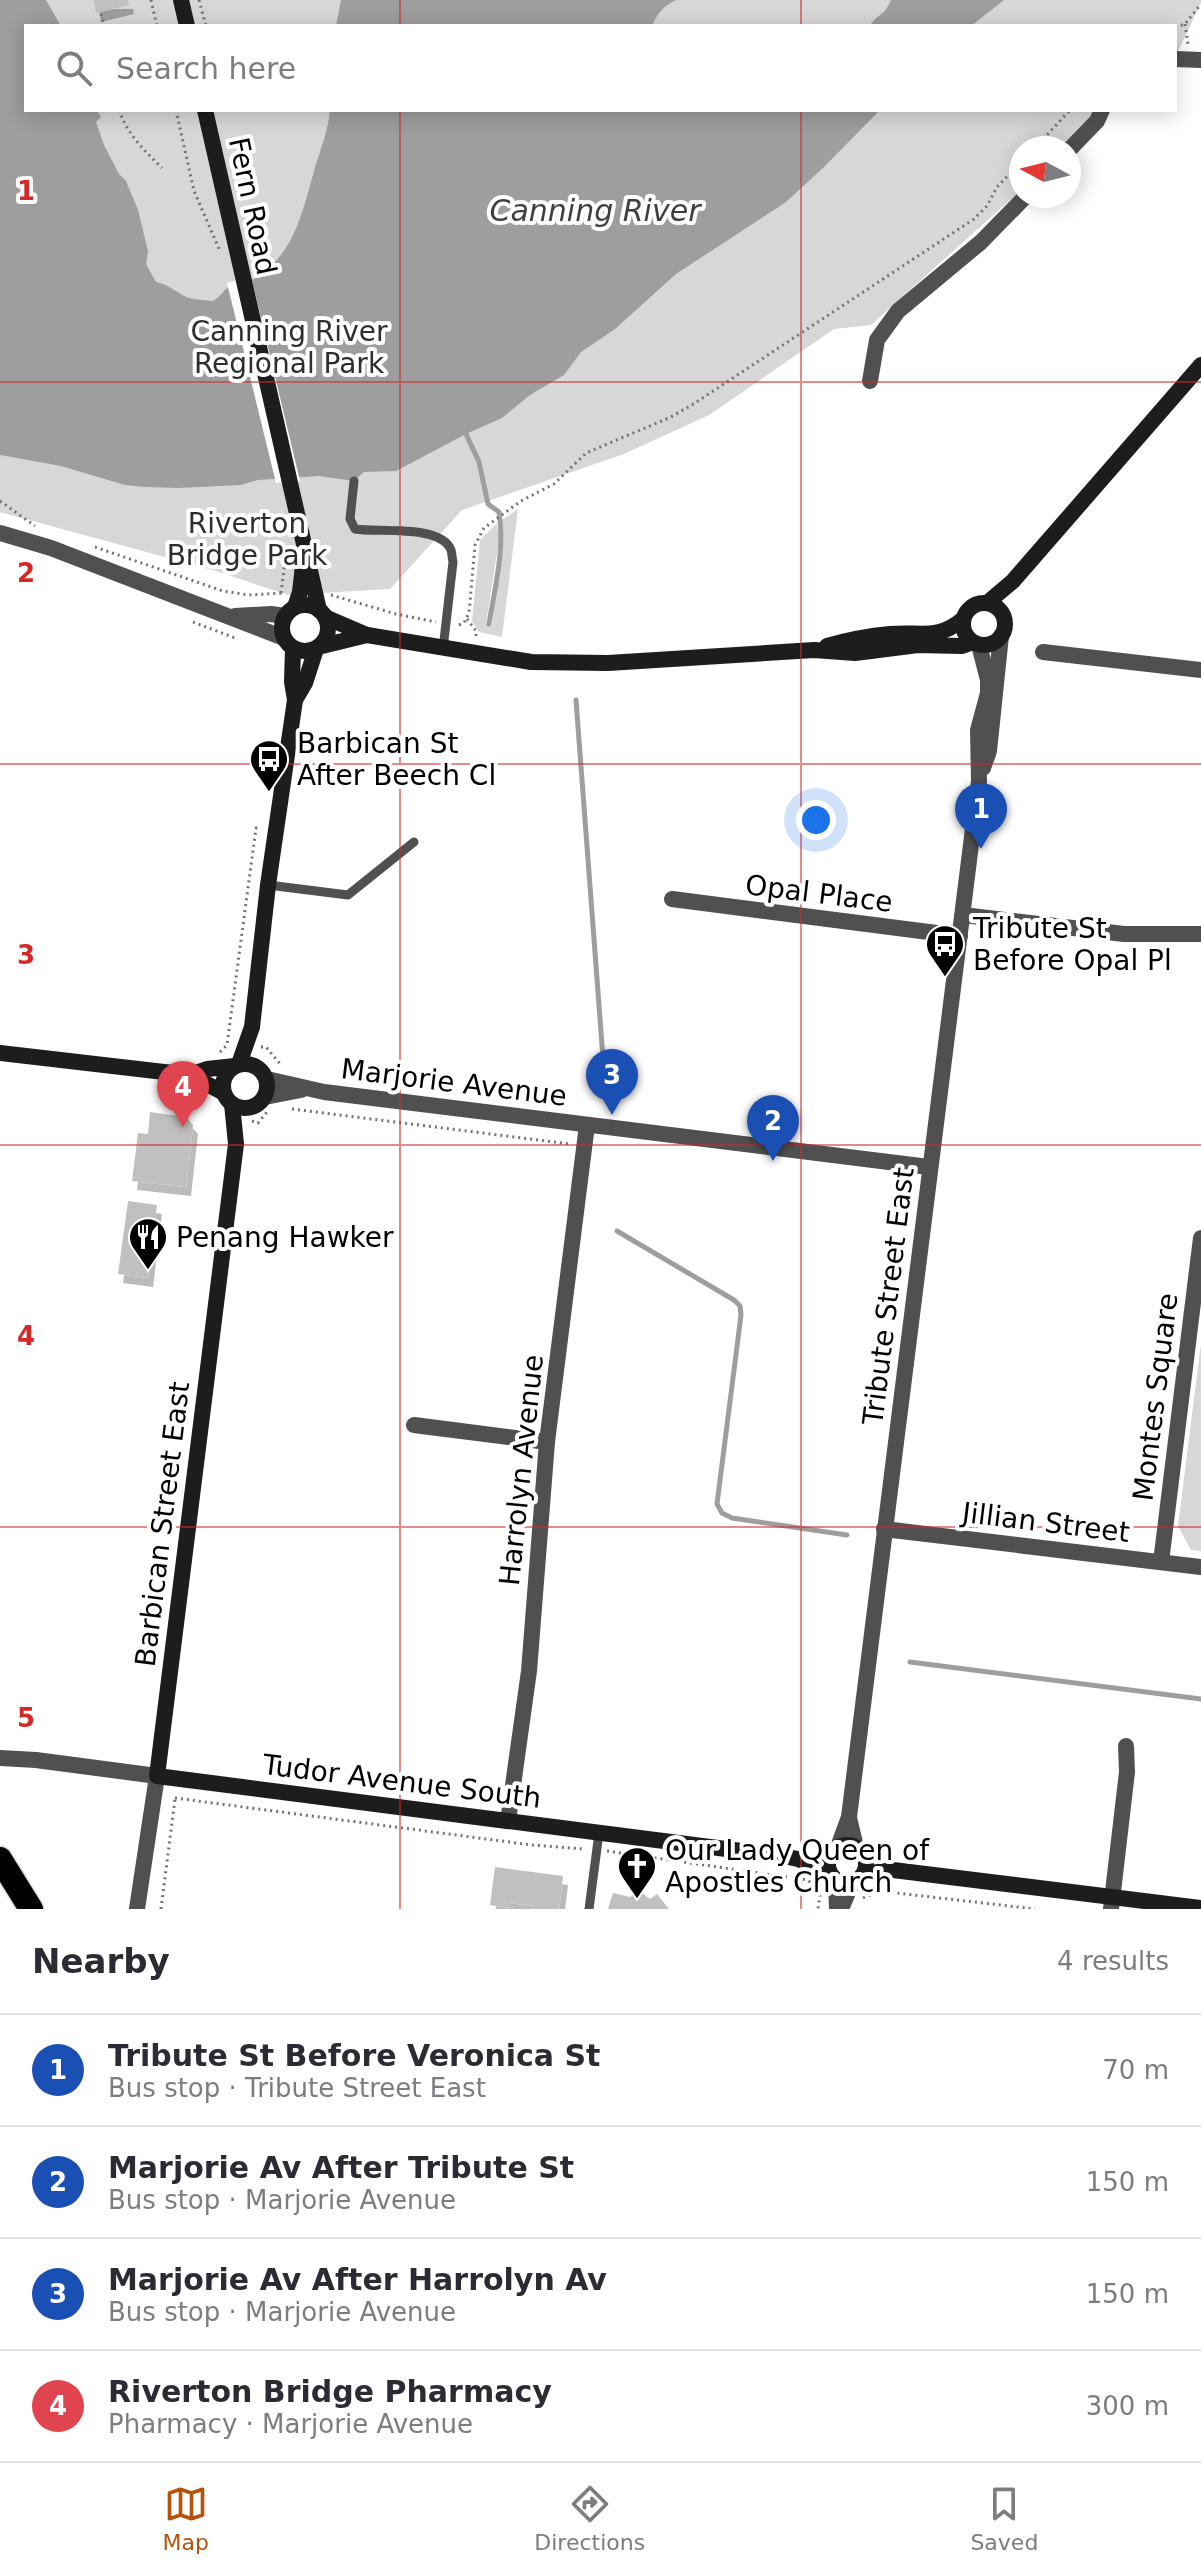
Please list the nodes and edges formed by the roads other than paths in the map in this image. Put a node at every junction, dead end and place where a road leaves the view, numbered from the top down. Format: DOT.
graph roads {
  1 [pos="181,0"];
  2 [pos="187,24"];
  3 [pos="205,112"];
  4 [pos="1101,112"];
  5 [pos="1081,138"];
  6 [pos="1014,208"];
  7 [pos="1201,365"];
  8 [pos="870,381"];
  9 [pos="354,481"];
  10 [pos="0,533"];
  11 [pos="305,547"];
  12 [pos="1013,581"];
  13 [pos="987,603"];
  14 [pos="284,613"];
  15 [pos="322,613"];
  16 [pos="1003,614"];
  17 [pos="230,616"];
  18 [pos="963,619"];
  19 [pos="367,635"];
  20 [pos="1001,636"];
  21 [pos="288,643"];
  22 [pos="976,643"];
  23 [pos="317,648"];
  24 [pos="443,649"];
  25 [pos="814,650"];
  26 [pos="1043,652"];
  27 [pos="1201,670"];
  28 [pos="295,700"];
  29 [pos="979,781"];
  30 [pos="414,842"];
  31 [pos="268,885"];
  32 [pos="672,899"];
  33 [pos="963,915"];
  34 [pos="1201,934"];
  35 [pos="960,936"];
  36 [pos="252,1027"];
  37 [pos="0,1053"];
  38 [pos="237,1065"];
  39 [pos="269,1073"];
  40 [pos="190,1075"];
  41 [pos="306,1089"];
  42 [pos="228,1098"];
  43 [pos="259,1102"];
  44 [pos="587,1125"];
  45 [pos="236,1144"];
  46 [pos="929,1167"];
  47 [pos="1201,1238"];
  48 [pos="414,1425"];
  49 [pos="547,1442"];
  50 [pos="884,1529"];
  51 [pos="1161,1562"];
  52 [pos="1201,1567"];
  53 [pos="1126,1746"];
  54 [pos="0,1758"];
  55 [pos="157,1776"];
  56 [pos="849,1817"];
  57 [pos="508,1821"];
  58 [pos="598,1841"];
  59 [pos="835,1850"];
  60 [pos="0,1859"];
  61 [pos="798,1859"];
  62 [pos="844,1883"];
  63 [pos="1112,1903"];
  64 [pos="1201,1908"];
  65 [pos="31,1909"];
  66 [pos="137,1909"];
  67 [pos="589,1909"];
  1 -- 2 [label="street"];
  3 -- 11 [label="street, Fern Road"];
  4 -- 5 [label="street"];
  6 -- 8 [label="street"];
  7 -- 12 [label="street"];
  9 -- 24 [label="lane"];
  10 -- 17 [label="street"];
  11 -- 14 [label="street, Fern Road"];
  11 -- 15 [label="street, Fern Road"];
  12 -- 13 [label="street"];
  12 -- 16 [label="street"];
  13 -- 16 [label="street"];
  13 -- 18 [label="street"];
  14 -- 15 [label="street"];
  14 -- 17 [label="street"];
  14 -- 21 [label="street"];
  15 -- 19 [label="street"];
  15 -- 23 [label="street"];
  16 -- 20 [label="street"];
  17 -- 21 [label="street"];
  18 -- 22 [label="street"];
  18 -- 25 [label="street"];
  19 -- 23 [label="street"];
  19 -- 24 [label="street"];
  20 -- 22 [label="street"];
  20 -- 29 [label="street, Tribute Street East"];
  21 -- 23 [label="street"];
  21 -- 28 [label="street"];
  22 -- 25 [label="street"];
  22 -- 29 [label="street, Tribute Street East"];
  23 -- 28 [label="street"];
  24 -- 25 [label="street"];
  26 -- 27 [label="street"];
  28 -- 31 [label="street"];
  29 -- 33 [label="street, Tribute Street East"];
  30 -- 31 [label="lane"];
  31 -- 36 [label="street"];
  32 -- 35 [label="street, Opal Place"];
  33 -- 34 [label="street"];
  33 -- 35 [label="street, Tribute Street East"];
  35 -- 46 [label="street, Tribute Street East"];
  36 -- 38 [label="street"];
  36 -- 39 [label="street"];
  37 -- 40 [label="street, Marjorie Avenue"];
  38 -- 39 [label="street, Marjorie Avenue"];
  38 -- 40 [label="street, Marjorie Avenue"];
  38 -- 42 [label="street"];
  39 -- 41 [label="street, Marjorie Avenue"];
  39 -- 43 [label="street"];
  40 -- 42 [label="street, Marjorie Avenue"];
  41 -- 43 [label="street, Marjorie Avenue"];
  41 -- 44 [label="street, Marjorie Avenue"];
  42 -- 43 [label="street, Marjorie Avenue"];
  42 -- 45 [label="street, Barbican Street East"];
  43 -- 45 [label="street, Barbican Street East"];
  44 -- 46 [label="street, Marjorie Avenue"];
  44 -- 49 [label="street, Harrolyn Avenue"];
  45 -- 55 [label="street, Barbican Street East"];
  46 -- 50 [label="street, Tribute Street East"];
  47 -- 51 [label="street, Montes Square"];
  48 -- 49 [label="street"];
  49 -- 57 [label="street, Harrolyn Avenue"];
  50 -- 51 [label="street, Jillian Street"];
  50 -- 56 [label="street, Tribute Street East"];
  51 -- 52 [label="street, Jillian Street"];
  53 -- 63 [label="street"];
  54 -- 55 [label="street, Tudor Avenue South"];
  55 -- 57 [label="street, Tudor Avenue South"];
  55 -- 66 [label="street, Barbican Street East"];
  56 -- 59 [label="street, Tribute Street East"];
  56 -- 62 [label="street, Tribute Street East"];
  57 -- 58 [label="street, Tudor Avenue South"];
  58 -- 61 [label="street, Tudor Avenue South"];
  58 -- 67 [label="lane"];
  59 -- 61 [label="street, Tudor Avenue South"];
  59 -- 62 [label="street"];
  59 -- 62 [label="street, Tudor Avenue South"];
  60 -- 65 [label="highway"];
  61 -- 62 [label="street, Tudor Avenue South"];
  62 -- 63 [label="street, Tudor Avenue South"];
  63 -- 64 [label="street, Tudor Avenue South"];
}
